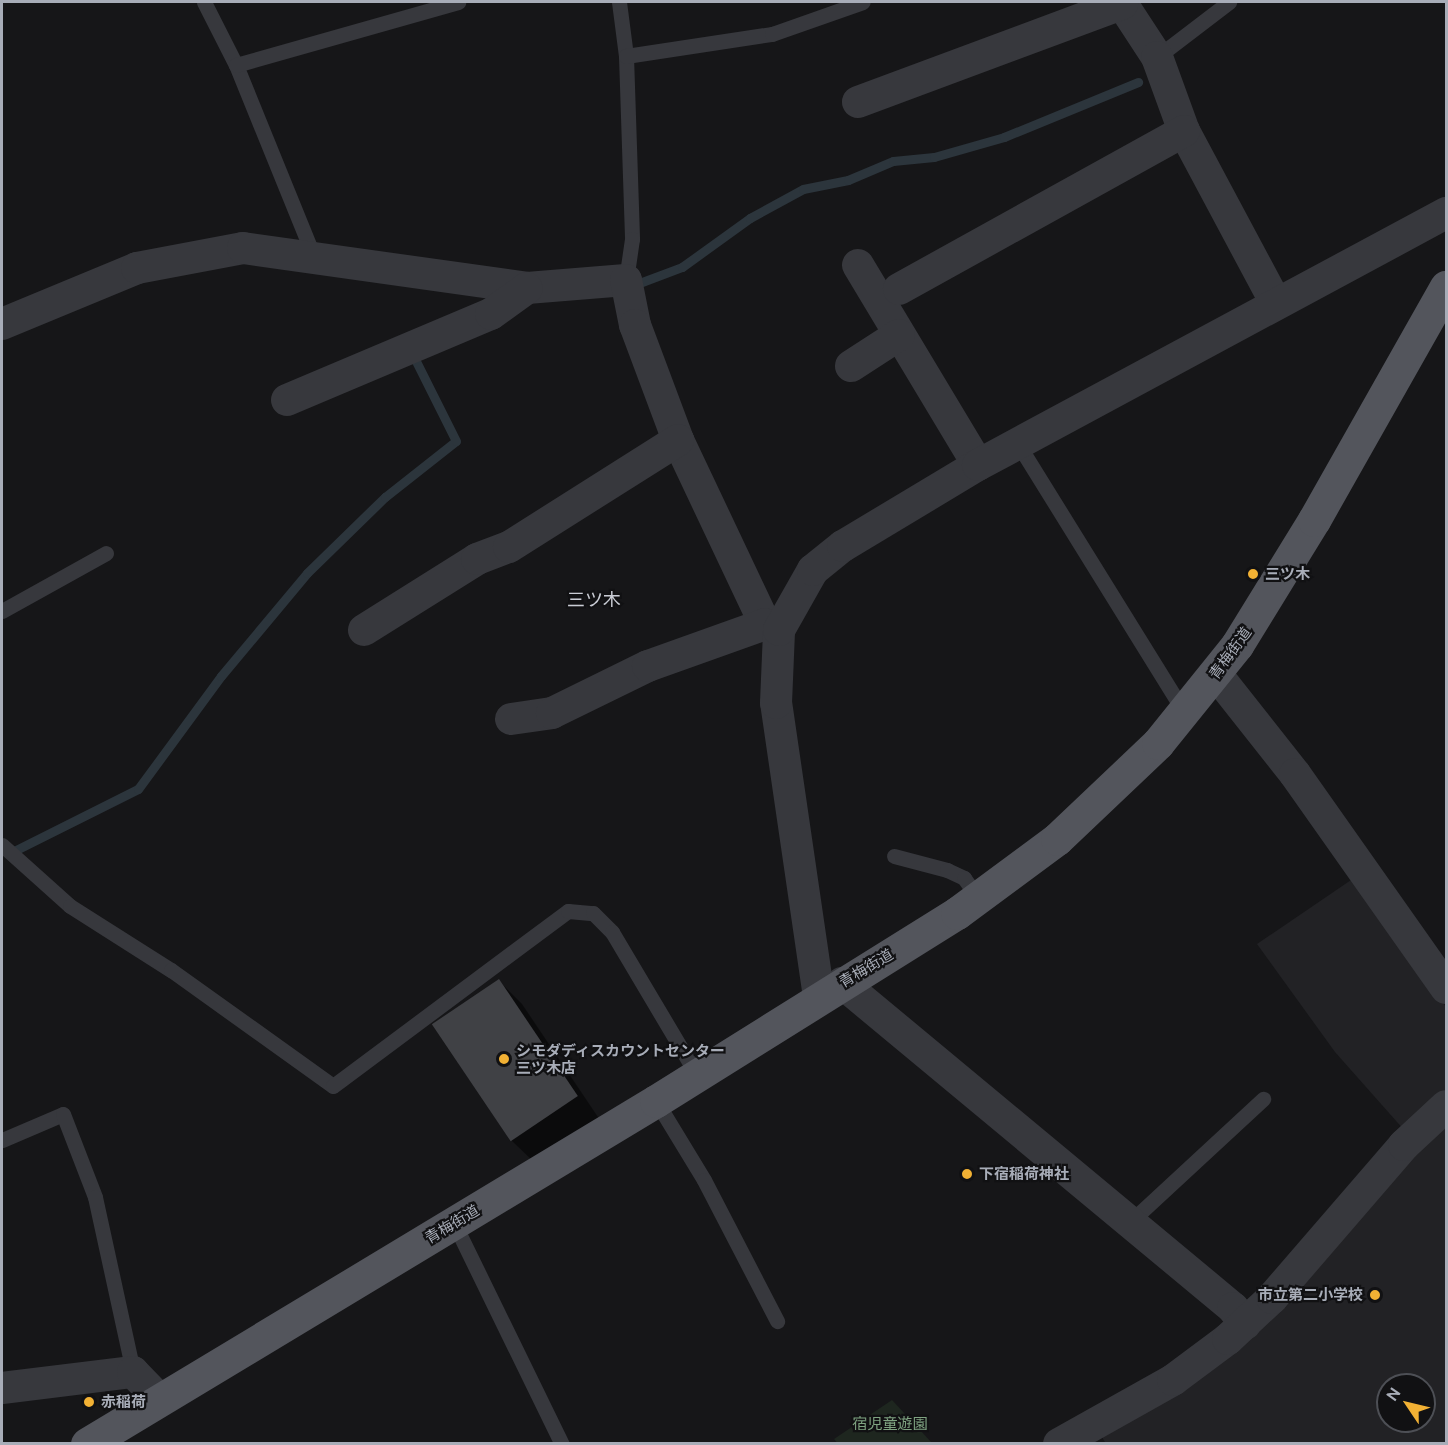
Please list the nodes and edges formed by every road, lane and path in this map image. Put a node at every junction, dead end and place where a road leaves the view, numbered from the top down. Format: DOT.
graph roads {
  1 [pos="204,2"];
  2 [pos="458,2"];
  3 [pos="619,2"];
  4 [pos="864,2"];
  5 [pos="1229,2"];
  6 [pos="1122,3"];
  7 [pos="626,56"];
  8 [pos="1156,57"];
  9 [pos="236,65"];
  10 [pos="858,102"];
  11 [pos="1184,131"];
  12 [pos="1446,213"];
  13 [pos="313,255"];
  14 [pos="858,265"];
  15 [pos="626,280"];
  16 [pos="1446,287"];
  17 [pos="527,288"];
  18 [pos="898,289"];
  19 [pos="1276,303"];
  20 [pos="2,324"];
  21 [pos="899,334"];
  22 [pos="851,366"];
  23 [pos="287,400"];
  24 [pos="678,440"];
  25 [pos="1018,444"];
  26 [pos="978,465"];
  27 [pos="106,553"];
  28 [pos="2,611"];
  29 [pos="772,627"];
  30 [pos="364,630"];
  31 [pos="1216,674"];
  32 [pos="1185,713"];
  33 [pos="511,719"];
  34 [pos="2,845"];
  35 [pos="894,856"];
  36 [pos="978,898"];
  37 [pos="1446,988"];
  38 [pos="830,990"];
  39 [pos="697,1075"];
  40 [pos="1263,1099"];
  41 [pos="656,1101"];
  42 [pos="1446,1106"];
  43 [pos="2,1140"];
  44 [pos="454,1223"];
  45 [pos="1129,1223"];
  46 [pos="777,1321"];
  47 [pos="1245,1324"];
  48 [pos="133,1372"];
  49 [pos="2,1388"];
  50 [pos="159,1399"];
  51 [pos="128,1431"];
  52 [pos="1075,1440"];
  53 [pos="87,1443"];
  54 [pos="562,1443"];
  1 -- 9 [label="lane"];
  2 -- 9 [label="lane"];
  3 -- 7 [label="lane"];
  4 -- 7 [label="lane"];
  5 -- 8 [label="lane"];
  6 -- 8 [label="street"];
  6 -- 10 [label="street"];
  7 -- 15 [label="lane"];
  8 -- 11 [label="street"];
  9 -- 13 [label="lane"];
  11 -- 18 [label="street"];
  11 -- 19 [label="street"];
  12 -- 19 [label="street"];
  13 -- 17 [label="street"];
  13 -- 20 [label="street"];
  14 -- 21 [label="street"];
  15 -- 17 [label="street"];
  15 -- 24 [label="street"];
  16 -- 31 [label="main road, 青梅街道"];
  17 -- 23 [label="street"];
  19 -- 25 [label="street"];
  21 -- 22 [label="street"];
  21 -- 26 [label="street"];
  24 -- 29 [label="street"];
  24 -- 30 [label="street"];
  25 -- 26 [label="street"];
  25 -- 32 [label="lane"];
  26 -- 29 [label="street"];
  27 -- 28 [label="lane"];
  29 -- 33 [label="street"];
  29 -- 38 [label="street"];
  31 -- 32 [label="main road, 青梅街道"];
  31 -- 37 [label="street"];
  32 -- 36 [label="main road, 青梅街道"];
  34 -- 39 [label="lane"];
  35 -- 36 [label="lane"];
  36 -- 38 [label="main road, 青梅街道"];
  38 -- 39 [label="main road, 青梅街道"];
  38 -- 45 [label="street"];
  39 -- 41 [label="main road, 青梅街道"];
  40 -- 45 [label="lane"];
  41 -- 44 [label="main road, 青梅街道"];
  41 -- 46 [label="lane"];
  42 -- 47 [label="street"];
  43 -- 48 [label="lane"];
  44 -- 50 [label="main road, 青梅街道"];
  44 -- 54 [label="lane"];
  45 -- 47 [label="street"];
  47 -- 52 [label="street"];
  48 -- 49 [label="street"];
  48 -- 50 [label="street"];
  50 -- 51 [label="main road, 青梅街道"];
  51 -- 53 [label="main road, 青梅街道"];
}
